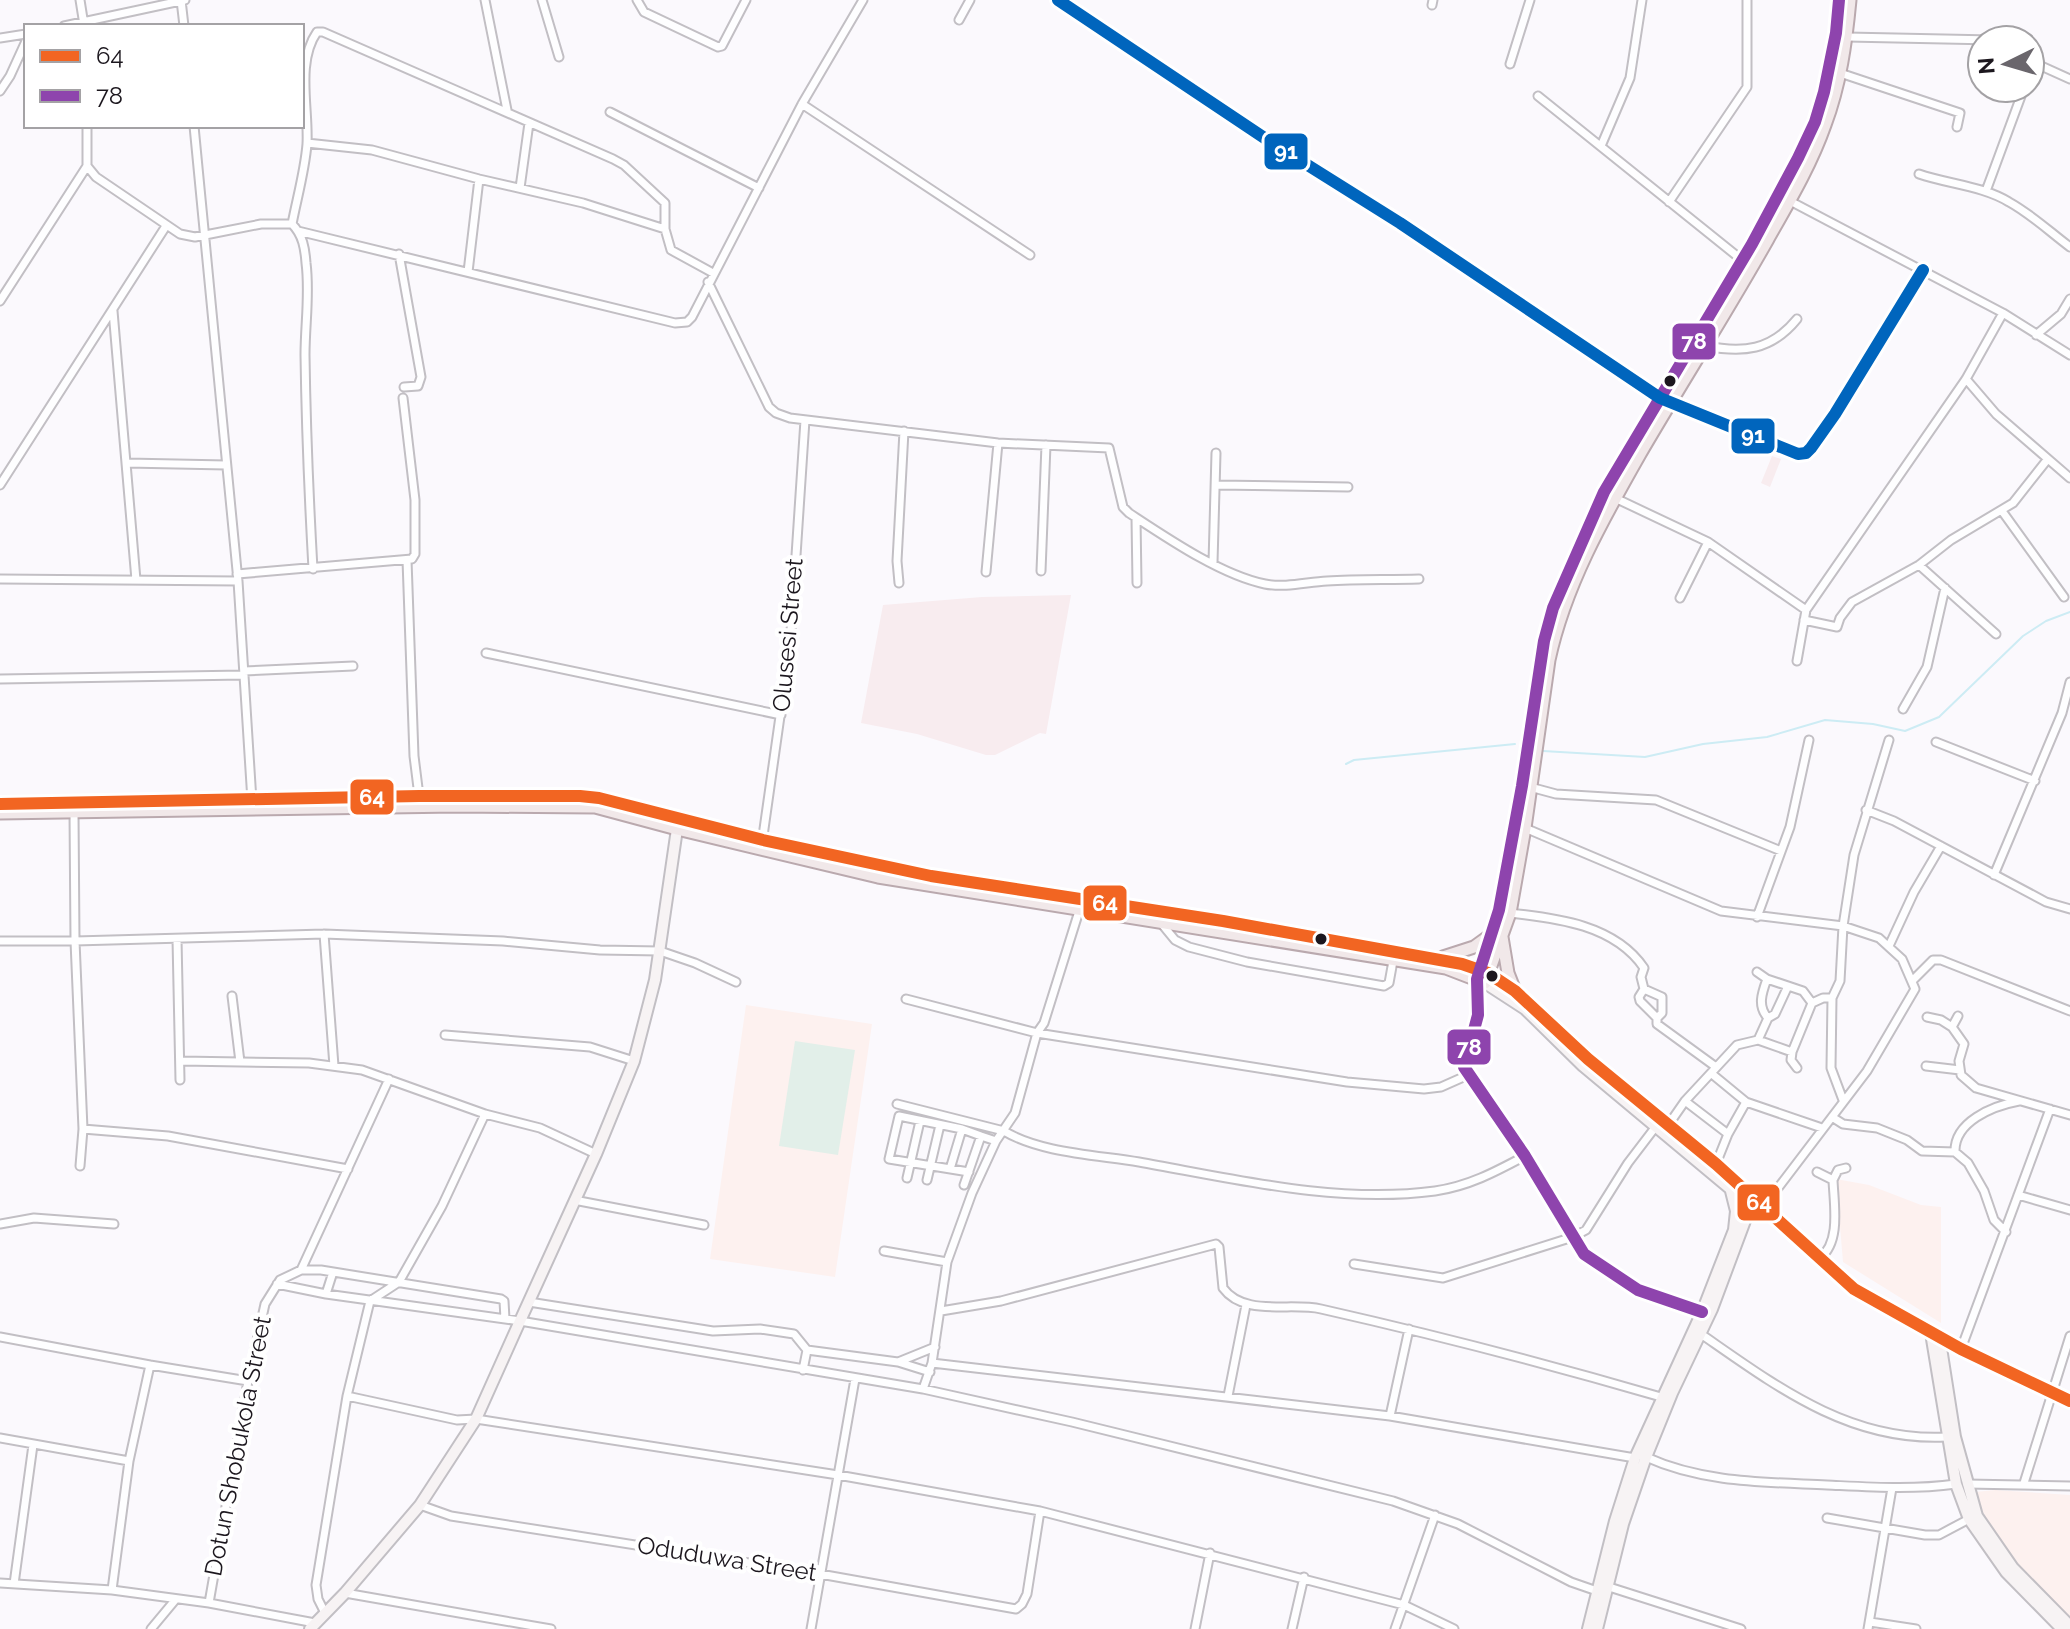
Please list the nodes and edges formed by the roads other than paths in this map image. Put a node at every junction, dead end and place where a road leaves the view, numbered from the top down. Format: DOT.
graph roads {
  1 [pos="80,0"];
  2 [pos="183,0"];
  3 [pos="485,0"];
  4 [pos="542,0"];
  5 [pos="637,0"];
  6 [pos="746,0"];
  7 [pos="863,0"];
  8 [pos="970,0"];
  9 [pos="1058,0"];
  10 [pos="1530,0"];
  11 [pos="1642,0"];
  12 [pos="1747,0"];
  13 [pos="1839,0"];
  14 [pos="1850,0"];
  15 [pos="959,20"];
  16 [pos="84,24"];
  17 [pos="184,24"];
  18 [pos="24,34"];
  19 [pos="1847,37"];
  20 [pos="0,38"];
  21 [pos="1966,39"];
  22 [pos="24,45"];
  23 [pos="559,57"];
  24 [pos="1510,64"];
  25 [pos="2046,68"];
  26 [pos="1840,73"];
  27 [pos="2070,79"];
  28 [pos="0,91"];
  29 [pos="1538,96"];
  30 [pos="802,104"];
  31 [pos="2018,104"];
  32 [pos="507,110"];
  33 [pos="610,112"];
  34 [pos="529,123"];
  35 [pos="1957,127"];
  36 [pos="87,128"];
  37 [pos="194,128"];
  38 [pos="307,143"];
  39 [pos="1601,146"];
  40 [pos="87,166"];
  41 [pos="1919,174"];
  42 [pos="479,179"];
  43 [pos="520,188"];
  44 [pos="759,188"];
  45 [pos="1986,191"];
  46 [pos="1790,201"];
  47 [pos="1669,202"];
  48 [pos="166,226"];
  49 [pos="295,228"];
  50 [pos="665,229"];
  51 [pos="204,235"];
  52 [pos="2070,247"];
  53 [pos="399,254"];
  54 [pos="1030,255"];
  55 [pos="1742,260"];
  56 [pos="1923,270"];
  57 [pos="468,272"];
  58 [pos="713,273"];
  59 [pos="708,282"];
  60 [pos="2070,299"];
  61 [pos="0,301"];
  62 [pos="113,310"];
  63 [pos="2003,313"];
  64 [pos="1797,319"];
  65 [pos="2036,335"];
  66 [pos="1705,346"];
  67 [pos="2070,355"];
  68 [pos="1966,379"];
  69 [pos="404,387"];
  70 [pos="403,398"];
  71 [pos="1665,400"];
  72 [pos="805,420"];
  73 [pos="904,431"];
  74 [pos="998,443"];
  75 [pos="1046,445"];
  76 [pos="1216,453"];
  77 [pos="2047,460"];
  78 [pos="127,463"];
  79 [pos="226,465"];
  80 [pos="2070,478"];
  81 [pos="0,485"];
  82 [pos="1217,485"];
  83 [pos="1348,487"];
  84 [pos="1615,498"];
  85 [pos="2002,511"];
  86 [pos="1136,518"];
  87 [pos="1596,520"];
  88 [pos="1708,542"];
  89 [pos="407,560"];
  90 [pos="1213,563"];
  91 [pos="1919,565"];
  92 [pos="313,569"];
  93 [pos="1041,571"];
  94 [pos="986,572"];
  95 [pos="238,577"];
  96 [pos="0,579"];
  97 [pos="1419,579"];
  98 [pos="136,580"];
  99 [pos="899,583"];
  100 [pos="1137,583"];
  101 [pos="1945,588"];
  102 [pos="2064,597"];
  103 [pos="1680,598"];
  104 [pos="1806,610"];
  105 [pos="1804,620"];
  106 [pos="1996,634"];
  107 [pos="486,653"];
  108 [pos="1797,661"];
  109 [pos="353,666"];
  110 [pos="244,673"];
  111 [pos="0,679"];
  112 [pos="2070,682"];
  113 [pos="1903,709"];
  114 [pos="781,715"];
  115 [pos="1809,740"];
  116 [pos="1889,740"];
  117 [pos="1936,742"];
  118 [pos="2035,781"];
  119 [pos="1530,787"];
  120 [pos="419,796"];
  121 [pos="0,804"];
  122 [pos="252,804"];
  123 [pos="1866,810"];
  124 [pos="74,812"];
  125 [pos="0,813"];
  126 [pos="1525,828"];
  127 [pos="677,829"];
  128 [pos="762,844"];
  129 [pos="1941,846"];
  130 [pos="1781,851"];
  131 [pos="1994,875"];
  132 [pos="1056,900"];
  133 [pos="1080,908"];
  134 [pos="2070,909"];
  135 [pos="1510,913"];
  136 [pos="1757,917"];
  137 [pos="1161,921"];
  138 [pos="1843,926"];
  139 [pos="324,934"];
  140 [pos="1497,935"];
  141 [pos="177,939"];
  142 [pos="0,941"];
  143 [pos="75,941"];
  144 [pos="1889,946"];
  145 [pos="660,951"];
  146 [pos="1437,959"];
  147 [pos="1393,961"];
  148 [pos="1757,972"];
  149 [pos="1482,978"];
  150 [pos="1767,979"];
  151 [pos="1913,980"];
  152 [pos="736,982"];
  153 [pos="1788,986"];
  154 [pos="1644,989"];
  155 [pos="1515,991"];
  156 [pos="232,996"];
  157 [pos="1832,998"];
  158 [pos="906,999"];
  159 [pos="1812,1003"];
  160 [pos="2070,1011"];
  161 [pos="1958,1016"];
  162 [pos="1927,1017"];
  163 [pos="1657,1018"];
  164 [pos="1768,1018"];
  165 [pos="1952,1027"];
  166 [pos="1037,1033"];
  167 [pos="445,1035"];
  168 [pos="1758,1040"];
  169 [pos="1792,1052"];
  170 [pos="181,1061"];
  171 [pos="634,1061"];
  172 [pos="240,1062"];
  173 [pos="334,1066"];
  174 [pos="1926,1066"];
  175 [pos="1797,1068"];
  176 [pos="1960,1070"];
  177 [pos="1714,1071"];
  178 [pos="1468,1075"];
  179 [pos="389,1079"];
  180 [pos="180,1080"];
  181 [pos="1843,1100"];
  182 [pos="2022,1100"];
  183 [pos="1685,1101"];
  184 [pos="1746,1102"];
  185 [pos="897,1104"];
  186 [pos="2050,1109"];
  187 [pos="485,1114"];
  188 [pos="2070,1115"];
  189 [pos="1832,1117"];
  190 [pos="920,1121"];
  191 [pos="1669,1124"];
  192 [pos="940,1125"];
  193 [pos="1657,1125"];
  194 [pos="1822,1128"];
  195 [pos="83,1129"];
  196 [pos="962,1129"];
  197 [pos="1004,1131"];
  198 [pos="1728,1134"];
  199 [pos="981,1136"];
  200 [pos="996,1141"];
  201 [pos="1955,1152"];
  202 [pos="596,1154"];
  203 [pos="1525,1156"];
  204 [pos="911,1162"];
  205 [pos="1716,1164"];
  206 [pos="80,1166"];
  207 [pos="931,1166"];
  208 [pos="1846,1168"];
  209 [pos="348,1169"];
  210 [pos="950,1169"];
  211 [pos="969,1172"];
  212 [pos="1817,1172"];
  213 [pos="907,1178"];
  214 [pos="927,1180"];
  215 [pos="1833,1180"];
  216 [pos="964,1185"];
  217 [pos="1730,1187"];
  218 [pos="2018,1195"];
  219 [pos="574,1200"];
  220 [pos="1754,1207"];
  221 [pos="2070,1210"];
  222 [pos="1736,1211"];
  223 [pos="0,1224"];
  224 [pos="114,1224"];
  225 [pos="704,1225"];
  226 [pos="2006,1232"];
  227 [pos="1573,1237"];
  228 [pos="884,1251"];
  229 [pos="1820,1258"];
  230 [pos="947,1262"];
  231 [pos="1354,1264"];
  232 [pos="301,1270"];
  233 [pos="333,1272"];
  234 [pos="399,1282"];
  235 [pos="274,1287"];
  236 [pos="326,1294"];
  237 [pos="370,1301"];
  238 [pos="529,1302"];
  239 [pos="1246,1305"];
  240 [pos="941,1311"];
  241 [pos="1702,1312"];
  242 [pos="505,1319"];
  243 [pos="520,1321"];
  244 [pos="1409,1329"];
  245 [pos="1701,1334"];
  246 [pos="1935,1336"];
  247 [pos="2070,1336"];
  248 [pos="0,1337"];
  249 [pos="935,1347"];
  250 [pos="1957,1347"];
  251 [pos="807,1350"];
  252 [pos="898,1362"];
  253 [pos="932,1363"];
  254 [pos="150,1365"];
  255 [pos="803,1370"];
  256 [pos="930,1372"];
  257 [pos="855,1379"];
  258 [pos="248,1381"];
  259 [pos="923,1389"];
  260 [pos="2053,1395"];
  261 [pos="347,1396"];
  262 [pos="1228,1396"];
  263 [pos="1661,1397"];
  264 [pos="2070,1401"];
  265 [pos="1390,1416"];
  266 [pos="476,1419"];
  267 [pos="1946,1437"];
  268 [pos="0,1438"];
  269 [pos="33,1445"];
  270 [pos="1641,1458"];
  271 [pos="129,1461"];
  272 [pos="838,1475"];
  273 [pos="2024,1483"];
  274 [pos="1961,1484"];
  275 [pos="2070,1486"];
  276 [pos="1892,1488"];
  277 [pos="420,1505"];
  278 [pos="1040,1511"];
  279 [pos="1435,1515"];
  280 [pos="1827,1518"];
  281 [pos="1969,1519"];
  282 [pos="1886,1529"];
  283 [pos="1210,1553"];
  284 [pos="820,1574"];
  285 [pos="1304,1577"];
  286 [pos="0,1583"];
  287 [pos="14,1584"];
  288 [pos="1602,1588"];
  289 [pos="112,1590"];
  290 [pos="345,1593"];
  291 [pos="176,1599"];
  292 [pos="209,1603"];
  293 [pos="1404,1605"];
  294 [pos="325,1613"];
  295 [pos="313,1626"];
  296 [pos="1869,1626"];
  297 [pos="2070,1626"];
  298 [pos="151,1629"];
  299 [pos="551,1629"];
  300 [pos="811,1629"];
  301 [pos="1195,1629"];
  302 [pos="1292,1629"];
  303 [pos="1395,1629"];
  304 [pos="1454,1629"];
  305 [pos="1588,1629"];
  306 [pos="1597,1629"];
  307 [pos="1741,1629"];
  308 [pos="1916,1629"];
  309 [pos="2062,1629"];
  1 -- 16 [label="street"];
  2 -- 16 [label="street"];
  2 -- 17 [label="street"];
  3 -- 32 [label="street"];
  4 -- 23 [label="street"];
  5 -- 6 [label="street"];
  7 -- 30 [label="street"];
  8 -- 15 [label="street"];
  9 -- 71 [label="street"];
  10 -- 24 [label="street"];
  11 -- 39 [label="street"];
  12 -- 47 [label="street"];
  13 -- 55 [label="main road"];
  14 -- 19 [label="main road"];
  18 -- 20 [label="street"];
  19 -- 21 [label="street"];
  19 -- 26 [label="main road"];
  22 -- 28 [label="street"];
  25 -- 27 [label="street"];
  26 -- 35 [label="street"];
  26 -- 46 [label="main road"];
  29 -- 39 [label="street"];
  30 -- 44 [label="street"];
  30 -- 54 [label="street"];
  31 -- 45 [label="street"];
  32 -- 34 [label="street"];
  32 -- 38 [label="street"];
  33 -- 44 [label="street"];
  34 -- 43 [label="street"];
  34 -- 50 [label="street"];
  36 -- 40 [label="street"];
  37 -- 51 [label="street"];
  38 -- 42 [label="street"];
  38 -- 49 [label="street"];
  39 -- 47 [label="street"];
  40 -- 48 [label="street"];
  40 -- 61 [label="street"];
  41 -- 45 [label="street"];
  42 -- 43 [label="street"];
  42 -- 57 [label="street"];
  43 -- 50 [label="street"];
  44 -- 58 [label="street"];
  45 -- 52 [label="street"];
  46 -- 56 [label="street"];
  46 -- 66 [label="main road"];
  47 -- 55 [label="street"];
  48 -- 51 [label="street"];
  48 -- 62 [label="street"];
  49 -- 51 [label="street"];
  49 -- 53 [label="street"];
  49 -- 92 [label="street"];
  50 -- 58 [label="street"];
  51 -- 79 [label="street"];
  53 -- 57 [label="street"];
  53 -- 69 [label="street"];
  55 -- 71 [label="main road"];
  56 -- 63 [label="street"];
  56 -- 71 [label="street"];
  57 -- 59 [label="street"];
  58 -- 59 [label="street"];
  59 -- 72 [label="street"];
  60 -- 65 [label="street"];
  62 -- 78 [label="street"];
  62 -- 81 [label="street"];
  63 -- 65 [label="street"];
  63 -- 68 [label="street"];
  64 -- 66 [label="street"];
  65 -- 67 [label="street"];
  66 -- 71 [label="main road"];
  68 -- 77 [label="street"];
  68 -- 104 [label="street"];
  70 -- 89 [label="street"];
  71 -- 84 [label="main road"];
  71 -- 87 [label="main road"];
  72 -- 73 [label="street"];
  72 -- 114 [label="street, Olusesi Street"];
  73 -- 74 [label="street"];
  73 -- 99 [label="street"];
  74 -- 75 [label="street"];
  74 -- 94 [label="street"];
  75 -- 86 [label="street"];
  75 -- 93 [label="street"];
  76 -- 82 [label="street"];
  77 -- 80 [label="street"];
  77 -- 85 [label="street"];
  78 -- 79 [label="street"];
  78 -- 98 [label="street"];
  79 -- 95 [label="street"];
  82 -- 83 [label="street"];
  82 -- 90 [label="street"];
  84 -- 87 [label="main road"];
  84 -- 88 [label="street"];
  85 -- 91 [label="street"];
  85 -- 102 [label="street"];
  86 -- 90 [label="street"];
  86 -- 100 [label="street"];
  87 -- 119 [label="main road"];
  87 -- 140 [label="main road"];
  88 -- 103 [label="street"];
  88 -- 104 [label="street"];
  89 -- 92 [label="street"];
  89 -- 120 [label="street"];
  90 -- 97 [label="street"];
  91 -- 101 [label="street"];
  91 -- 105 [label="street"];
  92 -- 95 [label="street"];
  95 -- 98 [label="street"];
  95 -- 110 [label="street"];
  96 -- 98 [label="street"];
  101 -- 106 [label="street"];
  101 -- 113 [label="street"];
  104 -- 105 [label="street"];
  105 -- 108 [label="street"];
  107 -- 114 [label="street"];
  109 -- 110 [label="street"];
  110 -- 111 [label="street"];
  110 -- 122 [label="street"];
  112 -- 118 [label="street"];
  114 -- 128 [label="street, Olusesi Street"];
  115 -- 130 [label="street"];
  116 -- 123 [label="street"];
  117 -- 118 [label="street"];
  118 -- 131 [label="street"];
  119 -- 126 [label="main road"];
  119 -- 130 [label="street"];
  120 -- 122 [label="main road"];
  120 -- 128 [label="main road"];
  121 -- 122 [label="main road"];
  122 -- 124 [label="main road"];
  122 -- 127 [label="main road"];
  123 -- 129 [label="street"];
  123 -- 138 [label="street"];
  124 -- 125 [label="main road"];
  124 -- 143 [label="street"];
  126 -- 135 [label="main road"];
  126 -- 136 [label="street"];
  127 -- 128 [label="main road"];
  127 -- 145 [label="main road"];
  128 -- 132 [label="main road"];
  129 -- 131 [label="street"];
  129 -- 144 [label="street"];
  130 -- 136 [label="street"];
  131 -- 134 [label="street"];
  132 -- 133 [label="main road"];
  132 -- 146 [label="main road"];
  133 -- 137 [label="main road"];
  133 -- 166 [label="street"];
  135 -- 140 [label="main road"];
  135 -- 154 [label="street"];
  136 -- 138 [label="street"];
  137 -- 147 [label="main road"];
  137 -- 147 [label="street"];
  138 -- 144 [label="street"];
  138 -- 157 [label="street"];
  139 -- 141 [label="street"];
  139 -- 145 [label="street"];
  139 -- 173 [label="street"];
  140 -- 146 [label="main road"];
  140 -- 149 [label="main road"];
  140 -- 155 [label="main road"];
  141 -- 143 [label="street"];
  141 -- 170 [label="street"];
  142 -- 143 [label="street"];
  143 -- 195 [label="street"];
  144 -- 151 [label="street"];
  145 -- 152 [label="street"];
  145 -- 171 [label="main road"];
  146 -- 149 [label="main road"];
  147 -- 149 [label="main road"];
  148 -- 150 [label="street"];
  149 -- 155 [label="main road"];
  149 -- 178 [label="street"];
  149 -- 193 [label="main road"];
  150 -- 153 [label="street"];
  150 -- 164 [label="street"];
  151 -- 160 [label="street"];
  151 -- 181 [label="street"];
  153 -- 159 [label="street"];
  153 -- 164 [label="street"];
  154 -- 163 [label="street"];
  154 -- 163 [label="street"];
  155 -- 191 [label="main road"];
  156 -- 172 [label="street"];
  157 -- 159 [label="street"];
  157 -- 181 [label="street"];
  158 -- 166 [label="street"];
  159 -- 169 [label="street"];
  161 -- 165 [label="street"];
  162 -- 165 [label="street"];
  163 -- 177 [label="street"];
  164 -- 168 [label="street"];
  165 -- 176 [label="street"];
  166 -- 178 [label="street"];
  166 -- 197 [label="street"];
  167 -- 171 [label="street"];
  168 -- 169 [label="street"];
  168 -- 177 [label="street"];
  169 -- 175 [label="street"];
  170 -- 172 [label="street"];
  170 -- 180 [label="street"];
  171 -- 202 [label="main road"];
  172 -- 173 [label="street"];
  173 -- 179 [label="street"];
  174 -- 176 [label="street"];
  176 -- 182 [label="street"];
  177 -- 183 [label="street"];
  177 -- 184 [label="street"];
  178 -- 203 [label="street"];
  179 -- 187 [label="street"];
  179 -- 209 [label="street"];
  181 -- 189 [label="street"];
  182 -- 186 [label="street"];
  182 -- 201 [label="street"];
  183 -- 191 [label="street"];
  183 -- 198 [label="street"];
  184 -- 194 [label="street"];
  184 -- 198 [label="street"];
  185 -- 197 [label="street"];
  186 -- 188 [label="street"];
  186 -- 218 [label="street"];
  187 -- 202 [label="street"];
  187 -- 234 [label="street"];
  189 -- 194 [label="street"];
  189 -- 201 [label="street"];
  190 -- 192 [label="street"];
  190 -- 204 [label="street"];
  190 -- 204 [label="street"];
  191 -- 205 [label="main road"];
  192 -- 196 [label="street"];
  192 -- 207 [label="street"];
  193 -- 217 [label="main road"];
  193 -- 227 [label="street"];
  194 -- 220 [label="street"];
  195 -- 206 [label="street"];
  195 -- 209 [label="street"];
  196 -- 199 [label="street"];
  196 -- 210 [label="street"];
  197 -- 200 [label="street"];
  197 -- 203 [label="street"];
  198 -- 205 [label="street"];
  199 -- 200 [label="street"];
  199 -- 211 [label="street"];
  200 -- 230 [label="street"];
  201 -- 226 [label="street"];
  202 -- 219 [label="main road"];
  203 -- 227 [label="street"];
  204 -- 207 [label="street"];
  204 -- 213 [label="street"];
  205 -- 220 [label="main road"];
  207 -- 210 [label="street"];
  207 -- 214 [label="street"];
  208 -- 215 [label="street"];
  209 -- 232 [label="street"];
  210 -- 211 [label="street"];
  211 -- 216 [label="street"];
  212 -- 215 [label="street"];
  215 -- 229 [label="street"];
  217 -- 220 [label="main road"];
  217 -- 222 [label="main road"];
  218 -- 221 [label="street"];
  218 -- 226 [label="street"];
  219 -- 225 [label="street"];
  219 -- 238 [label="main road"];
  220 -- 222 [label="main road"];
  220 -- 229 [label="main road"];
  220 -- 245 [label="main road"];
  220 -- 246 [label="main road"];
  222 -- 241 [label="main road"];
  223 -- 224 [label="street"];
  226 -- 250 [label="street"];
  227 -- 231 [label="street"];
  227 -- 241 [label="street"];
  228 -- 230 [label="street"];
  229 -- 246 [label="main road"];
  230 -- 240 [label="street"];
  232 -- 233 [label="street"];
  232 -- 235 [label="street"];
  233 -- 234 [label="street"];
  233 -- 236 [label="street"];
  234 -- 237 [label="street"];
  234 -- 242 [label="street"];
  235 -- 236 [label="street"];
  235 -- 258 [label="street, Dotun Shobukola Street"];
  236 -- 237 [label="street"];
  237 -- 242 [label="street"];
  237 -- 261 [label="street"];
  238 -- 243 [label="main road"];
  238 -- 251 [label="street"];
  239 -- 240 [label="street"];
  239 -- 244 [label="street"];
  239 -- 262 [label="street"];
  240 -- 249 [label="street"];
  241 -- 263 [label="main road"];
  242 -- 243 [label="street"];
  243 -- 255 [label="street"];
  243 -- 266 [label="main road"];
  244 -- 263 [label="street"];
  244 -- 265 [label="street"];
  245 -- 267 [label="street"];
  245 -- 270 [label="main road"];
  246 -- 250 [label="main road"];
  246 -- 267 [label="main road"];
  246 -- 274 [label="main road"];
  247 -- 260 [label="street"];
  248 -- 254 [label="street"];
  249 -- 252 [label="street"];
  249 -- 253 [label="street"];
  250 -- 260 [label="main road"];
  251 -- 252 [label="street"];
  251 -- 255 [label="street"];
  252 -- 256 [label="street"];
  253 -- 256 [label="street"];
  253 -- 262 [label="street"];
  254 -- 258 [label="street"];
  254 -- 271 [label="street"];
  255 -- 257 [label="street"];
  256 -- 259 [label="street"];
  257 -- 259 [label="street"];
  257 -- 272 [label="street"];
  258 -- 292 [label="street, Dotun Shobukola Street"];
  259 -- 279 [label="street"];
  260 -- 264 [label="main road"];
  260 -- 273 [label="street"];
  261 -- 266 [label="street"];
  261 -- 294 [label="street"];
  262 -- 265 [label="street"];
  263 -- 270 [label="main road"];
  265 -- 270 [label="street"];
  266 -- 272 [label="street"];
  266 -- 277 [label="main road"];
  267 -- 274 [label="main road"];
  268 -- 269 [label="street"];
  269 -- 271 [label="street"];
  269 -- 287 [label="street"];
  270 -- 276 [label="street"];
  270 -- 288 [label="main road"];
  271 -- 289 [label="street"];
  272 -- 278 [label="street"];
  272 -- 284 [label="street"];
  273 -- 274 [label="street"];
  273 -- 275 [label="street"];
  274 -- 276 [label="street"];
  274 -- 281 [label="main road"];
  274 -- 297 [label="main road"];
  276 -- 282 [label="street"];
  277 -- 284 [label="street, Oduduwa Street"];
  277 -- 290 [label="main road"];
  278 -- 283 [label="street"];
  278 -- 284 [label="street, Oduduwa Street"];
  279 -- 288 [label="street"];
  279 -- 293 [label="street"];
  280 -- 282 [label="street"];
  281 -- 282 [label="street"];
  281 -- 309 [label="main road"];
  282 -- 296 [label="street"];
  283 -- 285 [label="street"];
  283 -- 301 [label="street"];
  284 -- 300 [label="street"];
  285 -- 293 [label="street"];
  285 -- 302 [label="street"];
  286 -- 287 [label="street"];
  287 -- 289 [label="street"];
  288 -- 305 [label="main road"];
  288 -- 306 [label="main road"];
  288 -- 307 [label="street"];
  289 -- 291 [label="street"];
  290 -- 294 [label="main road"];
  290 -- 299 [label="street"];
  291 -- 292 [label="street"];
  291 -- 298 [label="street"];
  292 -- 295 [label="street"];
  293 -- 303 [label="street"];
  293 -- 304 [label="street"];
  294 -- 295 [label="main road"];
  296 -- 308 [label="street"];
}
